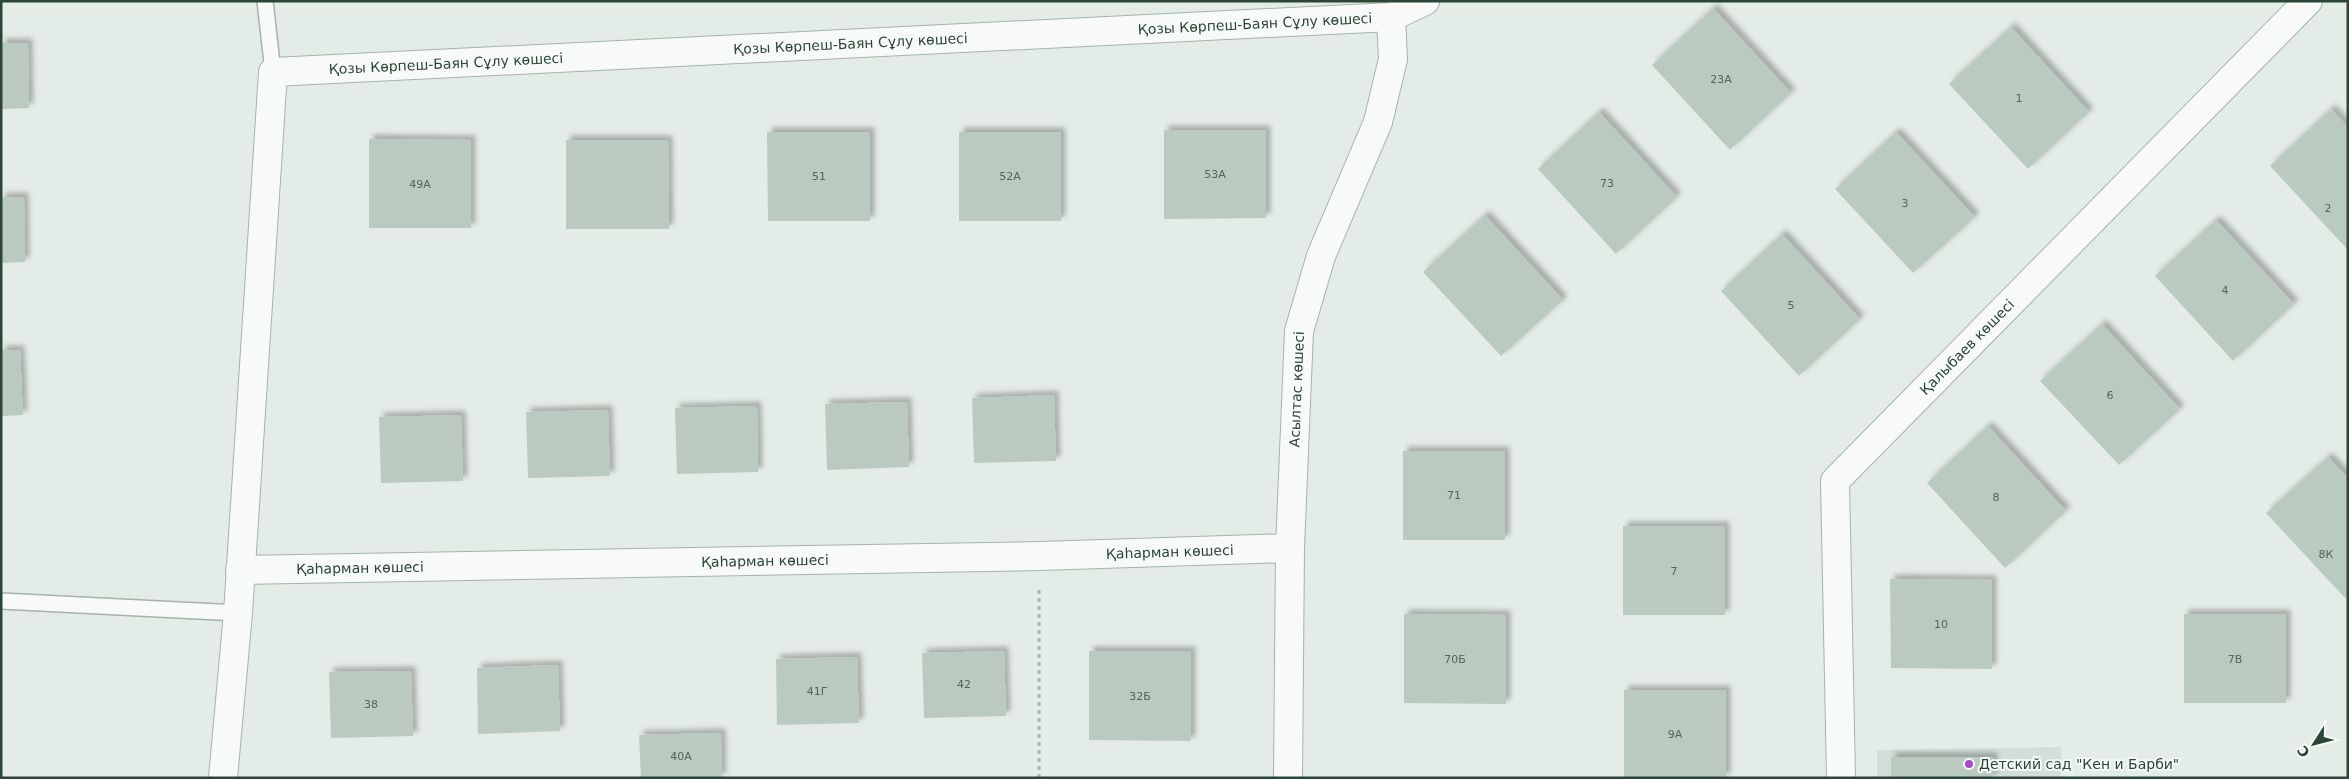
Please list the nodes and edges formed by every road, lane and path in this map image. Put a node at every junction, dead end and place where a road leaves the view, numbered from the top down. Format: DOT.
graph roads {
  1 [pos="266,1"];
  2 [pos="2308,1"];
  3 [pos="1422,2"];
  4 [pos="1391,17"];
  5 [pos="273,72"];
  6 [pos="1290,548"];
  7 [pos="1040,556"];
  8 [pos="240,570"];
  9 [pos="1,601"];
  10 [pos="238,613"];
  11 [pos="223,778"];
  12 [pos="1039,778"];
  13 [pos="1288,778"];
  14 [pos="1841,778"];
  1 -- 5 [label="lane"];
  2 -- 14 [label="street, Қалыбаев көшесі"];
  3 -- 4 [label="street, Қозы Көрпеш-Баян Сұлу көшесі"];
  4 -- 5 [label="street, Қозы Көрпеш-Баян Сұлу көшесі"];
  4 -- 6 [label="street, Асылтас көшесі"];
  5 -- 8 [label="street"];
  6 -- 7 [label="street, Қаһарман көшесі"];
  6 -- 13 [label="street, Асылтас көшесі"];
  7 -- 8 [label="street, Қаһарман көшесі"];
  7 -- 12 [label="path"];
  8 -- 10 [label="street"];
  9 -- 10 [label="lane"];
  10 -- 11 [label="street"];
}
